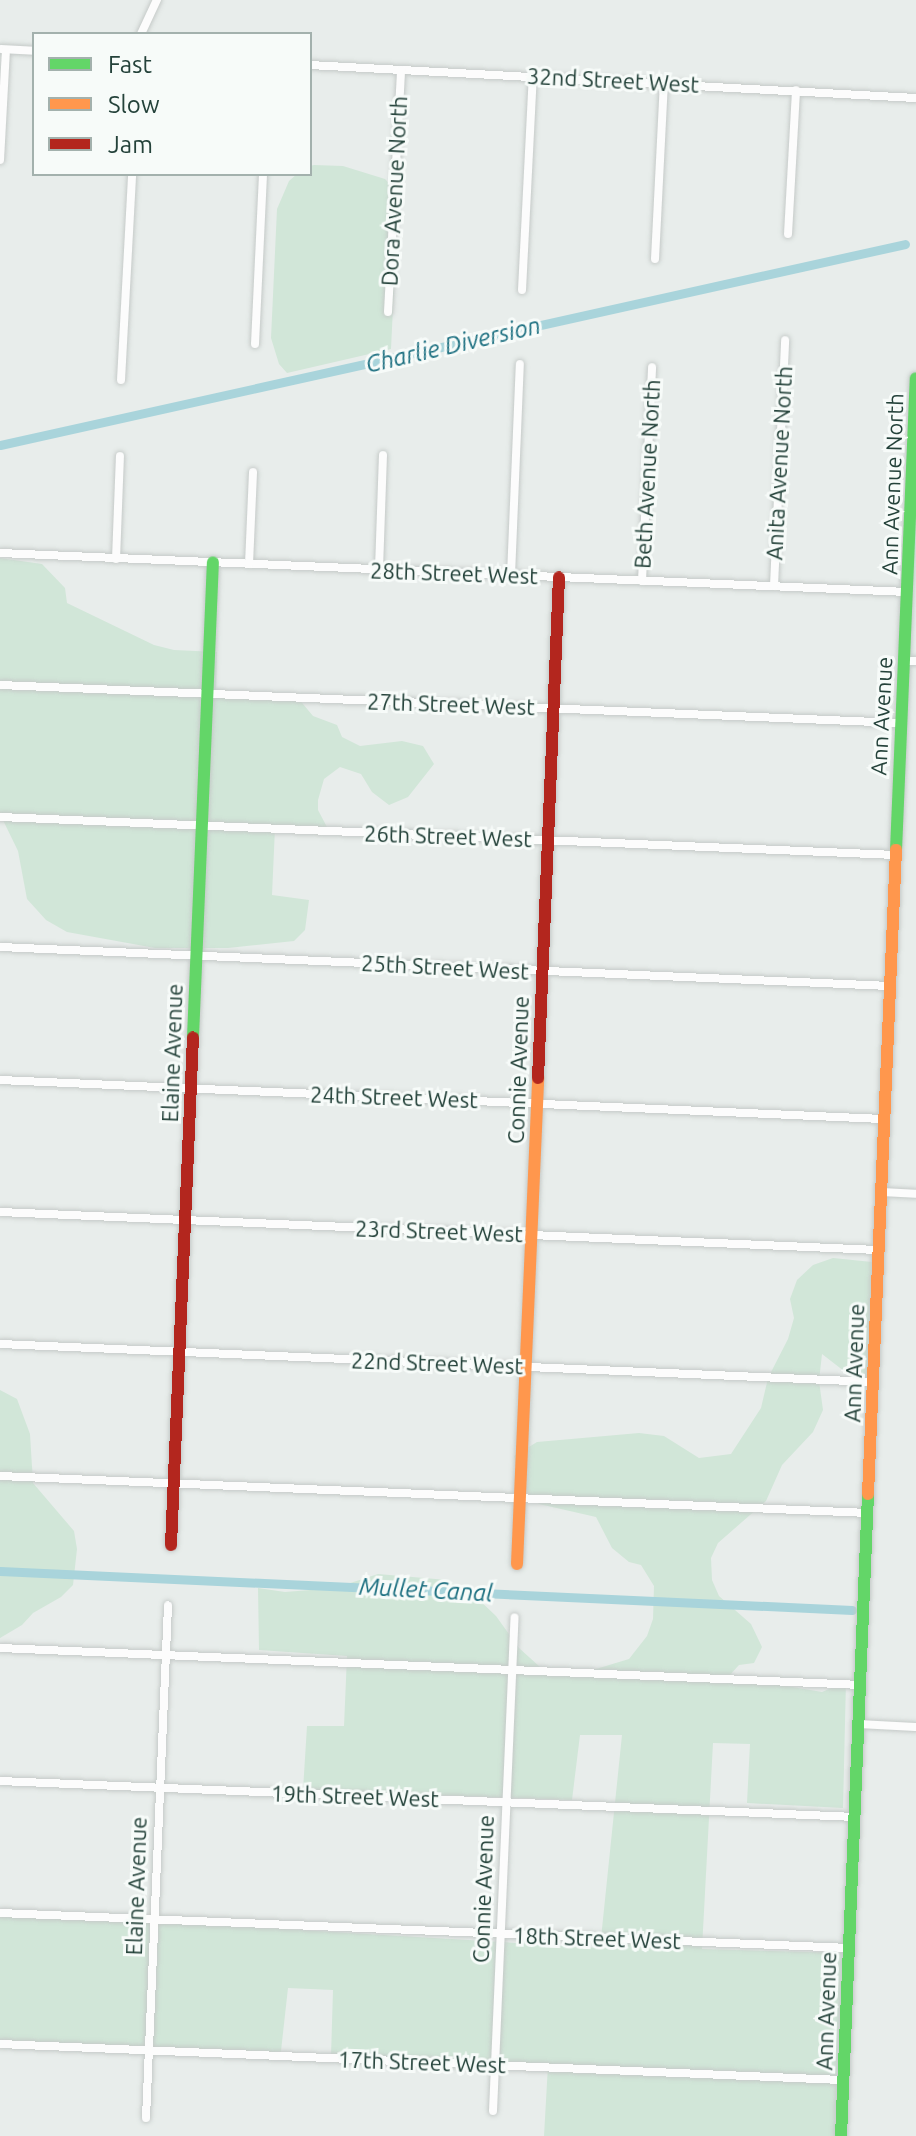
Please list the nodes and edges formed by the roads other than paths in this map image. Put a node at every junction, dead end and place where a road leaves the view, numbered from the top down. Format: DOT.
graph roads {
  1 [pos="157,0"];
  2 [pos="142,32"];
  3 [pos="3,49"];
  4 [pos="32,51"];
  5 [pos="312,65"];
  6 [pos="401,70"];
  7 [pos="533,76"];
  8 [pos="664,83"];
  9 [pos="796,90"];
  10 [pos="916,98"];
  11 [pos="0,160"];
  12 [pos="132,176"];
  13 [pos="263,176"];
  14 [pos="788,234"];
  15 [pos="655,259"];
  16 [pos="522,290"];
  17 [pos="388,312"];
  18 [pos="785,340"];
  19 [pos="255,344"];
  20 [pos="520,364"];
  21 [pos="652,367"];
  22 [pos="916,378"];
  23 [pos="121,380"];
  24 [pos="383,455"];
  25 [pos="120,456"];
  26 [pos="253,472"];
  27 [pos="0,553"];
  28 [pos="116,559"];
  29 [pos="213,562"];
  30 [pos="249,564"];
  31 [pos="379,569"];
  32 [pos="511,575"];
  33 [pos="559,577"];
  34 [pos="642,581"];
  35 [pos="774,586"];
  36 [pos="907,592"];
  37 [pos="910,661"];
  38 [pos="0,685"];
  39 [pos="207,694"];
  40 [pos="554,709"];
  41 [pos="901,723"];
  42 [pos="0,817"];
  43 [pos="201,825"];
  44 [pos="548,840"];
  45 [pos="895,855"];
  46 [pos="0,947"];
  47 [pos="196,955"];
  48 [pos="543,971"];
  49 [pos="890,986"];
  50 [pos="0,1080"];
  51 [pos="190,1089"];
  52 [pos="537,1104"];
  53 [pos="884,1119"];
  54 [pos="881,1192"];
  55 [pos="916,1194"];
  56 [pos="0,1212"];
  57 [pos="184,1220"];
  58 [pos="531,1235"];
  59 [pos="878,1250"];
  60 [pos="0,1344"];
  61 [pos="179,1352"];
  62 [pos="526,1367"];
  63 [pos="873,1382"];
  64 [pos="0,1476"];
  65 [pos="173,1483"];
  66 [pos="520,1498"];
  67 [pos="867,1513"];
  68 [pos="171,1545"];
  69 [pos="517,1564"];
  70 [pos="168,1605"];
  71 [pos="515,1617"];
  72 [pos="0,1648"];
  73 [pos="165,1655"];
  74 [pos="513,1670"];
  75 [pos="860,1685"];
  76 [pos="858,1724"];
  77 [pos="916,1727"];
  78 [pos="0,1781"];
  79 [pos="160,1788"];
  80 [pos="507,1802"];
  81 [pos="854,1817"];
  82 [pos="0,1913"];
  83 [pos="154,1919"];
  84 [pos="501,1934"];
  85 [pos="849,1948"];
  86 [pos="0,2044"];
  87 [pos="149,2050"];
  88 [pos="495,2065"];
  89 [pos="843,2080"];
  90 [pos="493,2111"];
  91 [pos="146,2118"];
  92 [pos="841,2136"];
  1 -- 2 [label="street"];
  3 -- 4 [label="street"];
  3 -- 11 [label="street"];
  5 -- 6 [label="street, 32nd Street West"];
  6 -- 7 [label="street, 32nd Street West"];
  6 -- 17 [label="street, Dora Avenue North"];
  7 -- 8 [label="street, 32nd Street West"];
  7 -- 16 [label="street"];
  8 -- 9 [label="street, 32nd Street West"];
  8 -- 15 [label="street"];
  9 -- 10 [label="street, 32nd Street West"];
  9 -- 14 [label="street"];
  12 -- 23 [label="street"];
  13 -- 19 [label="street"];
  18 -- 35 [label="street, Anita Avenue North"];
  20 -- 32 [label="street"];
  21 -- 34 [label="street, Beth Avenue North"];
  22 -- 36 [label="street, Ann Avenue North"];
  24 -- 31 [label="street"];
  25 -- 28 [label="street"];
  26 -- 30 [label="street"];
  27 -- 28 [label="street, 28th Street West"];
  28 -- 29 [label="street, 28th Street West"];
  29 -- 30 [label="street, 28th Street West"];
  29 -- 39 [label="street, Elaine Avenue"];
  30 -- 31 [label="street, 28th Street West"];
  31 -- 32 [label="street, 28th Street West"];
  32 -- 33 [label="street, 28th Street West"];
  33 -- 34 [label="street, 28th Street West"];
  33 -- 40 [label="street, Connie Avenue"];
  34 -- 35 [label="street, 28th Street West"];
  35 -- 36 [label="street, 28th Street West"];
  36 -- 37 [label="street, Ann Avenue"];
  37 -- 41 [label="street, Ann Avenue"];
  38 -- 39 [label="street, 27th Street West"];
  39 -- 40 [label="street, 27th Street West"];
  39 -- 43 [label="street, Elaine Avenue"];
  40 -- 41 [label="street, 27th Street West"];
  40 -- 44 [label="street, Connie Avenue"];
  41 -- 45 [label="street, Ann Avenue"];
  42 -- 43 [label="street, 26th Street West"];
  43 -- 44 [label="street, 26th Street West"];
  43 -- 47 [label="street, Elaine Avenue"];
  44 -- 45 [label="street, 26th Street West"];
  44 -- 48 [label="street, Connie Avenue"];
  45 -- 49 [label="street, Ann Avenue"];
  46 -- 47 [label="street, 25th Street West"];
  47 -- 48 [label="street, 25th Street West"];
  47 -- 51 [label="street, Elaine Avenue"];
  48 -- 49 [label="street, 25th Street West"];
  48 -- 52 [label="street, Connie Avenue"];
  49 -- 53 [label="street, Ann Avenue"];
  50 -- 51 [label="street, 24th Street West"];
  51 -- 52 [label="street, 24th Street West"];
  51 -- 57 [label="street, Elaine Avenue"];
  52 -- 53 [label="street, 24th Street West"];
  52 -- 58 [label="street, Connie Avenue"];
  53 -- 54 [label="street, Ann Avenue"];
  54 -- 55 [label="street"];
  54 -- 59 [label="street, Ann Avenue"];
  56 -- 57 [label="street, 23rd Street West"];
  57 -- 58 [label="street, 23rd Street West"];
  57 -- 61 [label="street, Elaine Avenue"];
  58 -- 59 [label="street, 23rd Street West"];
  58 -- 62 [label="street, Connie Avenue"];
  59 -- 63 [label="street, Ann Avenue"];
  60 -- 61 [label="street, 22nd Street West"];
  61 -- 62 [label="street, 22nd Street West"];
  61 -- 65 [label="street, Elaine Avenue"];
  62 -- 63 [label="street, 22nd Street West"];
  62 -- 66 [label="street, Connie Avenue"];
  63 -- 67 [label="street, Ann Avenue"];
  64 -- 65 [label="street"];
  65 -- 66 [label="street"];
  65 -- 68 [label="street, Elaine Avenue"];
  66 -- 67 [label="street"];
  66 -- 69 [label="street, Connie Avenue"];
  67 -- 75 [label="street, Ann Avenue"];
  70 -- 73 [label="street, Elaine Avenue"];
  71 -- 74 [label="street, Connie Avenue"];
  72 -- 73 [label="street"];
  73 -- 74 [label="street"];
  73 -- 79 [label="street, Elaine Avenue"];
  74 -- 75 [label="street"];
  74 -- 80 [label="street, Connie Avenue"];
  75 -- 76 [label="street, Ann Avenue"];
  76 -- 77 [label="street"];
  76 -- 81 [label="street, Ann Avenue"];
  78 -- 79 [label="street, 19th Street West"];
  79 -- 80 [label="street, 19th Street West"];
  79 -- 83 [label="street, Elaine Avenue"];
  80 -- 81 [label="street, 19th Street West"];
  80 -- 84 [label="street, Connie Avenue"];
  81 -- 85 [label="street, Ann Avenue"];
  82 -- 83 [label="street, 18th Street West"];
  83 -- 84 [label="street, 18th Street West"];
  83 -- 87 [label="street, Elaine Avenue"];
  84 -- 85 [label="street, 18th Street West"];
  84 -- 88 [label="street, Connie Avenue"];
  85 -- 89 [label="street, Ann Avenue"];
  86 -- 87 [label="street, 17th Street West"];
  87 -- 88 [label="street, 17th Street West"];
  87 -- 91 [label="street, Elaine Avenue"];
  88 -- 89 [label="street, 17th Street West"];
  88 -- 90 [label="street, Connie Avenue"];
  89 -- 92 [label="street, Ann Avenue"];
}
